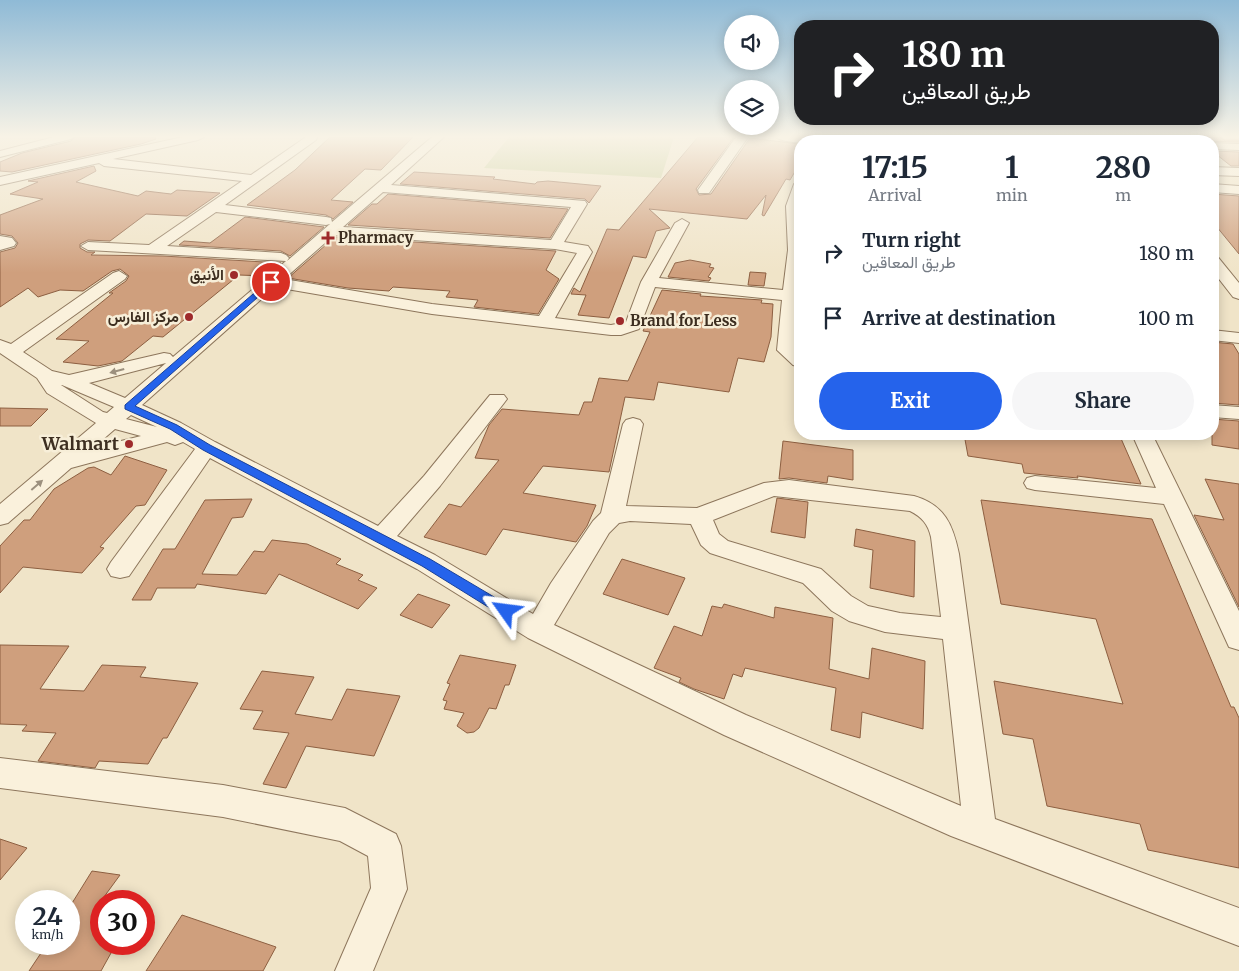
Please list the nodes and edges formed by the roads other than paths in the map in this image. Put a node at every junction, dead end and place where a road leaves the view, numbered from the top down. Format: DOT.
graph roads {
  1 [pos="248,182"];
  2 [pos="376,182"];
  3 [pos="387,182"];
  4 [pos="710,182"];
  5 [pos="380,188"];
  6 [pos="1219,189"];
  7 [pos="704,190"];
  8 [pos="1239,190"];
  9 [pos="1219,193"];
  10 [pos="1239,194"];
  11 [pos="213,208"];
  12 [pos="682,223"];
  13 [pos="329,226"];
  14 [pos="0,240"];
  15 [pos="555,244"];
  16 [pos="0,246"];
  17 [pos="88,246"];
  18 [pos="152,250"];
  19 [pos="281,258"];
  20 [pos="1219,269"];
  21 [pos="119,276"];
  22 [pos="271,282"];
  23 [pos="649,282"];
  24 [pos="1239,294"];
  25 [pos="794,296"];
  26 [pos="794,307"];
  27 [pos="544,322"];
  28 [pos="1219,336"];
  29 [pos="1239,338"];
  30 [pos="6,349"];
  31 [pos="794,356"];
  32 [pos="164,358"];
  33 [pos="45,376"];
  34 [pos="69,381"];
  35 [pos="497,399"];
  36 [pos="121,403"];
  37 [pos="1219,412"];
  38 [pos="1239,413"];
  39 [pos="104,419"];
  40 [pos="633,424"];
  41 [pos="164,437"];
  42 [pos="1145,440"];
  43 [pos="202,444"];
  44 [pos="59,465"];
  45 [pos="1035,483"];
  46 [pos="1172,497"];
  47 [pos="0,498"];
  48 [pos="612,516"];
  49 [pos="699,516"];
  50 [pos="0,517"];
  51 [pos="381,538"];
  52 [pos="120,570"];
  53 [pos="956,629"];
  54 [pos="538,630"];
  55 [pos="1239,639"];
  56 [pos="0,773"];
  57 [pos="980,830"];
  58 [pos="1239,927"];
  59 [pos="354,971"];
  1 -- 11 [label="street"];
  2 -- 13 [label="street"];
  3 -- 5 [label="street"];
  4 -- 7 [label="street"];
  5 -- 13 [label="street"];
  5 -- 15 [label="street"];
  6 -- 8 [label="street"];
  9 -- 10 [label="street"];
  11 -- 13 [label="street"];
  11 -- 18 [label="street"];
  12 -- 23 [label="street"];
  13 -- 15 [label="street"];
  13 -- 19 [label="street"];
  13 -- 22 [label="street"];
  14 -- 16 [label="street"];
  15 -- 27 [label="street"];
  17 -- 18 [label="street"];
  18 -- 19 [label="street"];
  19 -- 32 [label="street"];
  20 -- 24 [label="street"];
  21 -- 30 [label="street"];
  22 -- 27 [label="street"];
  22 -- 36 [label="street"];
  23 -- 25 [label="street"];
  23 -- 27 [label="street"];
  26 -- 31 [label="street"];
  28 -- 29 [label="street"];
  30 -- 33 [label="street"];
  32 -- 34 [label="street, one-way"];
  32 -- 36 [label="street"];
  33 -- 34 [label="street"];
  33 -- 39 [label="street"];
  34 -- 36 [label="street"];
  35 -- 51 [label="street"];
  36 -- 39 [label="street"];
  36 -- 43 [label="street"];
  37 -- 38 [label="street"];
  39 -- 41 [label="street"];
  39 -- 44 [label="street"];
  39 -- 47 [label="street"];
  40 -- 48 [label="street"];
  41 -- 43 [label="street"];
  41 -- 44 [label="street"];
  42 -- 46 [label="street"];
  43 -- 51 [label="street"];
  43 -- 52 [label="street"];
  50 -- 44 [label="street, one-way"];
  45 -- 46 [label="street"];
  46 -- 55 [label="street"];
  48 -- 49 [label="street"];
  48 -- 54 [label="street"];
  49 -- 53 [label="street"];
  49 -- 53 [label="street"];
  51 -- 54 [label="street"];
  53 -- 57 [label="street"];
  54 -- 57 [label="street"];
  56 -- 59 [label="street"];
  57 -- 58 [label="street"];
}
